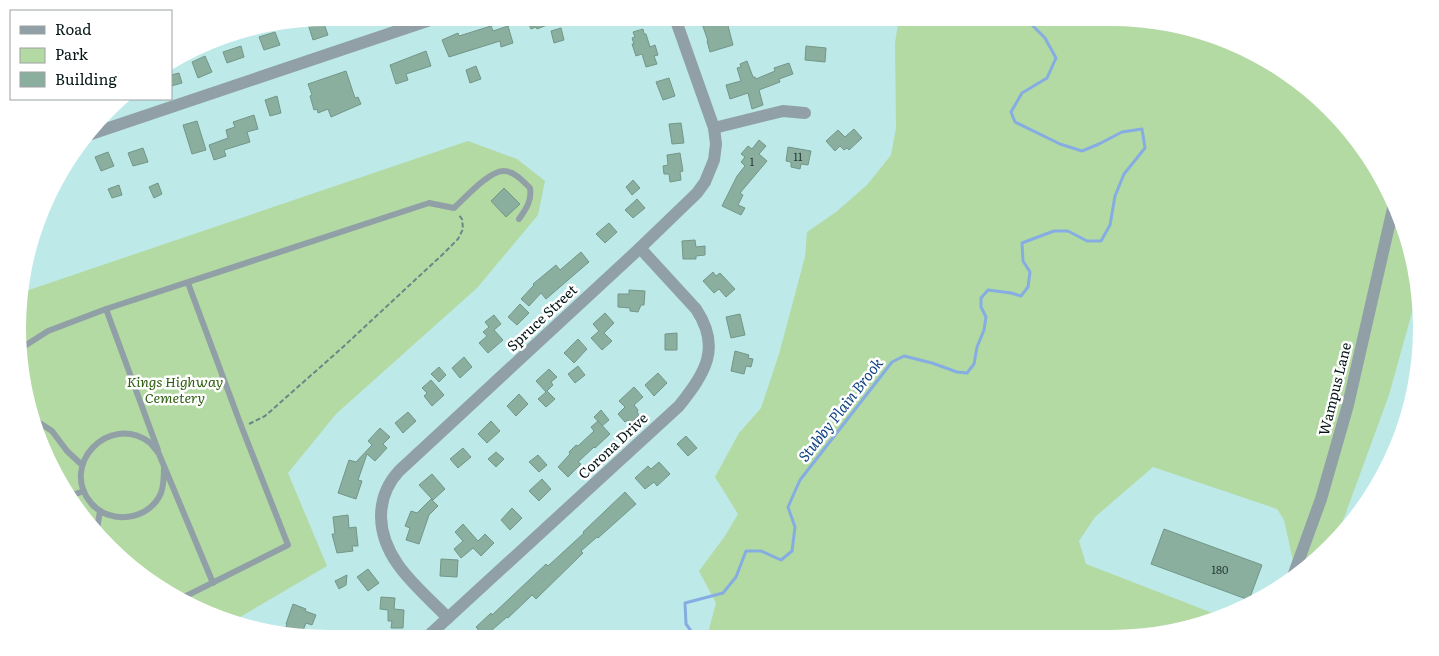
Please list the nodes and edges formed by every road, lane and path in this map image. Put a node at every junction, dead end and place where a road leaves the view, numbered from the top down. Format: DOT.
graph roads {
  1 [pos="412,26"];
  2 [pos="678,26"];
  3 [pos="805,113"];
  4 [pos="714,128"];
  5 [pos="99,131"];
  6 [pos="454,208"];
  7 [pos="1391,216"];
  8 [pos="519,219"];
  9 [pos="640,248"];
  10 [pos="188,283"];
  11 [pos="106,309"];
  12 [pos="27,345"];
  13 [pos="42,424"];
  14 [pos="242,428"];
  15 [pos="159,454"];
  16 [pos="82,465"];
  17 [pos="164,467"];
  18 [pos="84,491"];
  19 [pos="76,494"];
  20 [pos="100,511"];
  21 [pos="98,523"];
  22 [pos="1297,565"];
  23 [pos="213,583"];
  24 [pos="188,595"];
  25 [pos="448,618"];
  26 [pos="435,630"];
  1 -- 5 [label="street"];
  2 -- 4 [label="street, Spruce Street"];
  3 -- 4 [label="street"];
  4 -- 9 [label="street, Spruce Street"];
  6 -- 8 [label="lane"];
  6 -- 10 [label="lane"];
  6 -- 14 [label="path"];
  7 -- 22 [label="street, Wampus Lane"];
  9 -- 25 [label="street, Spruce Street"];
  9 -- 25 [label="street, Corona Drive"];
  10 -- 11 [label="lane"];
  10 -- 14 [label="lane"];
  11 -- 12 [label="lane"];
  11 -- 15 [label="lane"];
  13 -- 16 [label="lane"];
  14 -- 23 [label="lane"];
  15 -- 16 [label="lane"];
  15 -- 17 [label="lane"];
  16 -- 18 [label="lane"];
  17 -- 20 [label="lane"];
  17 -- 23 [label="lane"];
  18 -- 19 [label="lane"];
  18 -- 20 [label="lane"];
  20 -- 21 [label="lane"];
  23 -- 24 [label="lane"];
  25 -- 26 [label="street, Corona Drive"];
}
